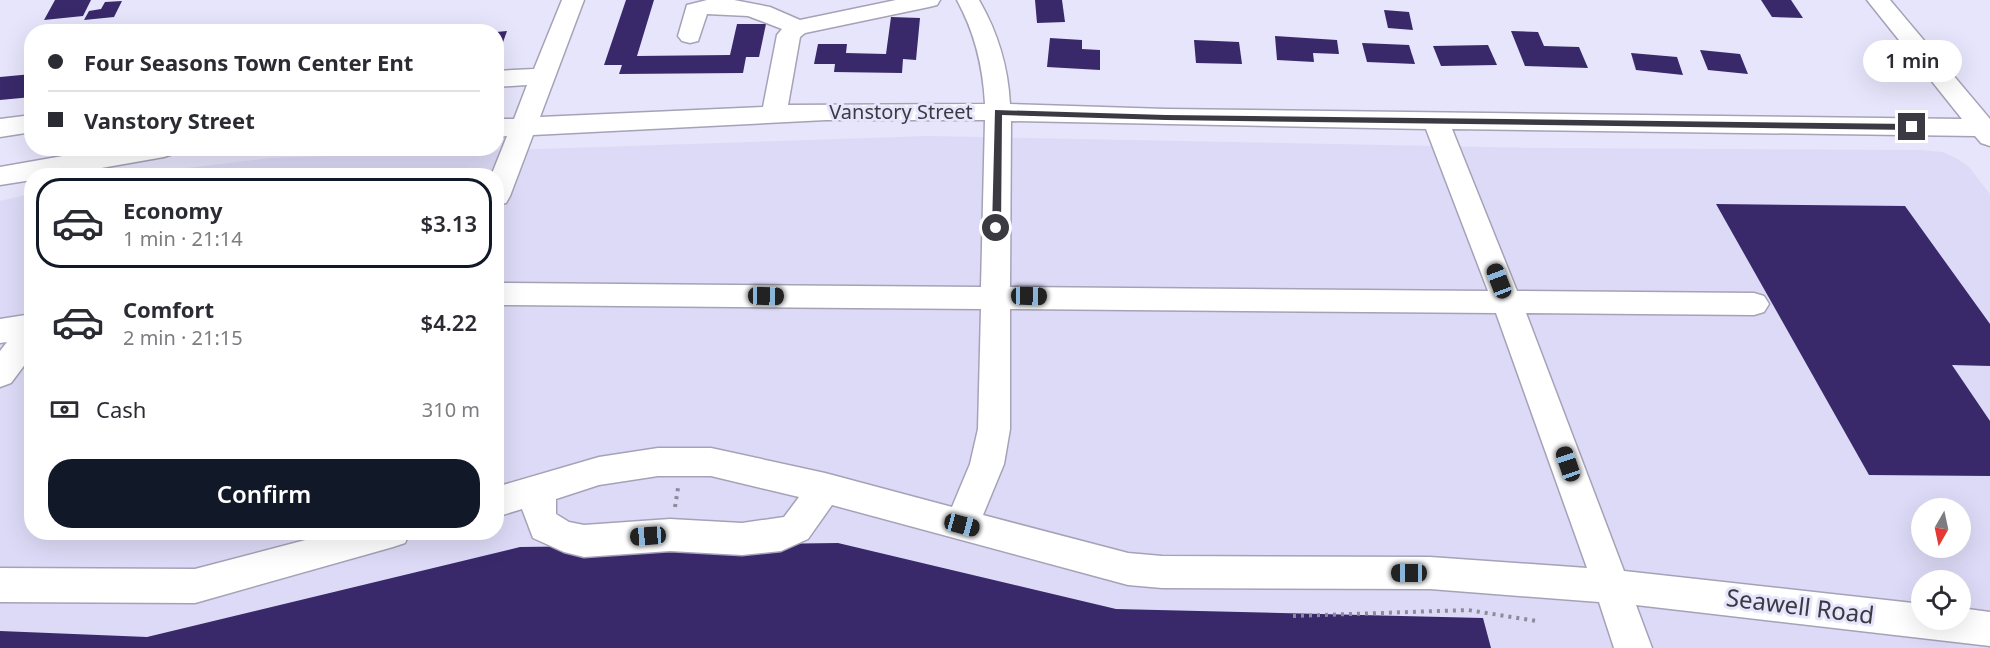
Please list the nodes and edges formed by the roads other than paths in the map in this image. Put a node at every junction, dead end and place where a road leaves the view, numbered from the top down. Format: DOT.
graph roads {
  1 [pos="573,0"];
  2 [pos="929,0"];
  3 [pos="968,0"];
  4 [pos="1878,0"];
  5 [pos="797,28"];
  6 [pos="690,36"];
  7 [pos="544,76"];
  8 [pos="504,78"];
  9 [pos="998,112"];
  10 [pos="774,115"];
  11 [pos="1436,121"];
  12 [pos="24,124"];
  13 [pos="525,127"];
  14 [pos="0,128"];
  15 [pos="504,128"];
  16 [pos="1988,131"];
  17 [pos="120,156"];
  18 [pos="55,168"];
  19 [pos="24,174"];
  20 [pos="6,177"];
  21 [pos="504,177"];
  22 [pos="504,294"];
  23 [pos="995,296"];
  24 [pos="1507,302"];
  25 [pos="1754,304"];
  26 [pos="24,327"];
  27 [pos="0,331"];
  28 [pos="24,342"];
  29 [pos="0,374"];
  30 [pos="825,488"];
  31 [pos="539,489"];
  32 [pos="504,500"];
  33 [pos="962,525"];
  34 [pos="362,540"];
  35 [pos="0,585"];
  36 [pos="1610,586"];
  37 [pos="1962,634"];
  38 [pos="1633,648"];
  1 -- 7 [label="street"];
  2 -- 5 [label="street"];
  3 -- 9 [label="street"];
  4 -- 16 [label="street"];
  5 -- 6 [label="street"];
  5 -- 10 [label="street"];
  7 -- 8 [label="street"];
  7 -- 13 [label="street"];
  9 -- 10 [label="street, Vanstory Street"];
  9 -- 11 [label="street, Vanstory Street"];
  9 -- 23 [label="street"];
  10 -- 13 [label="street, Vanstory Street"];
  11 -- 16 [label="street, Vanstory Street"];
  11 -- 24 [label="street"];
  12 -- 14 [label="street"];
  13 -- 15 [label="street, Vanstory Street"];
  13 -- 21 [label="street"];
  17 -- 18 [label="street"];
  19 -- 20 [label="street"];
  22 -- 23 [label="street"];
  23 -- 24 [label="street"];
  23 -- 33 [label="street"];
  24 -- 25 [label="street"];
  24 -- 36 [label="street"];
  26 -- 27 [label="street"];
  28 -- 29 [label="street"];
  30 -- 31 [label="street, Seawell Road"];
  30 -- 31 [label="street"];
  30 -- 33 [label="street, Seawell Road"];
  31 -- 32 [label="street, Seawell Road"];
  33 -- 36 [label="street, Seawell Road"];
  34 -- 35 [label="street"];
  36 -- 37 [label="street, Seawell Road"];
  36 -- 38 [label="street"];
}
